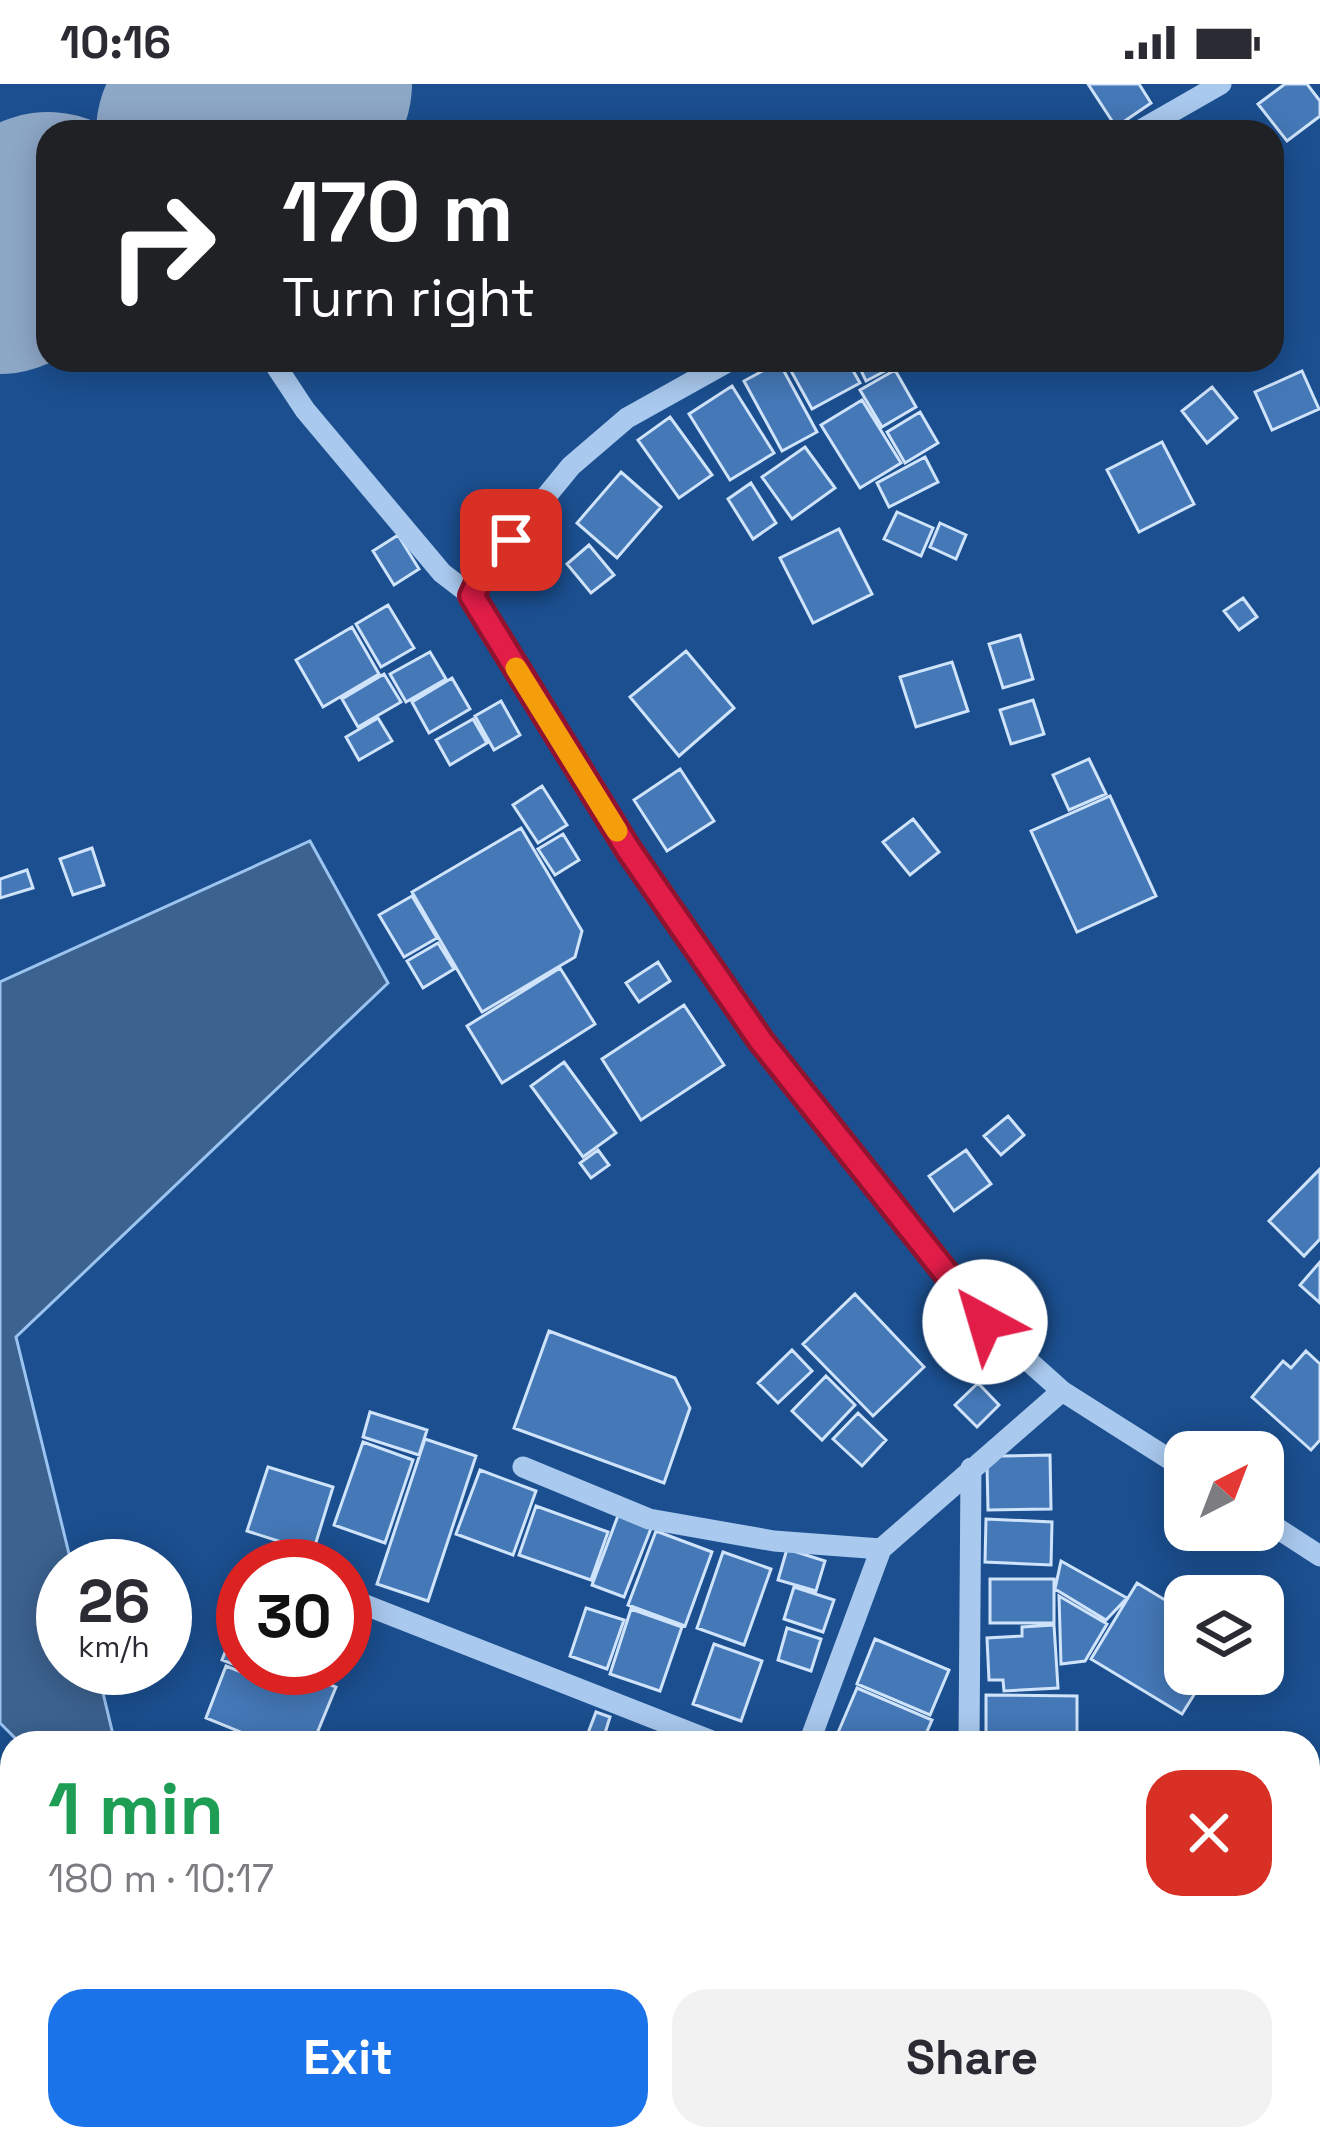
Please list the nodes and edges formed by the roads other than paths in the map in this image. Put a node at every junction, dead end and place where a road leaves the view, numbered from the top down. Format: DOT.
graph roads {
  1 [pos="1221,84"];
  2 [pos="1158,120"];
  3 [pos="280,372"];
  4 [pos="709,372"];
  5 [pos="472,596"];
  6 [pos="1062,1390"];
  7 [pos="1164,1456"];
  8 [pos="523,1467"];
  9 [pos="971,1468"];
  10 [pos="1284,1533"];
  11 [pos="881,1549"];
  12 [pos="1320,1556"];
  13 [pos="372,1608"];
  14 [pos="686,1731"];
  15 [pos="813,1731"];
  16 [pos="969,1731"];
  1 -- 2 [label="street"];
  3 -- 5 [label="street"];
  4 -- 5 [label="street"];
  5 -- 6 [label="street"];
  6 -- 7 [label="street"];
  6 -- 9 [label="street"];
  8 -- 11 [label="street"];
  9 -- 11 [label="street"];
  9 -- 16 [label="street"];
  10 -- 12 [label="street"];
  11 -- 15 [label="street"];
  13 -- 14 [label="street"];
}
